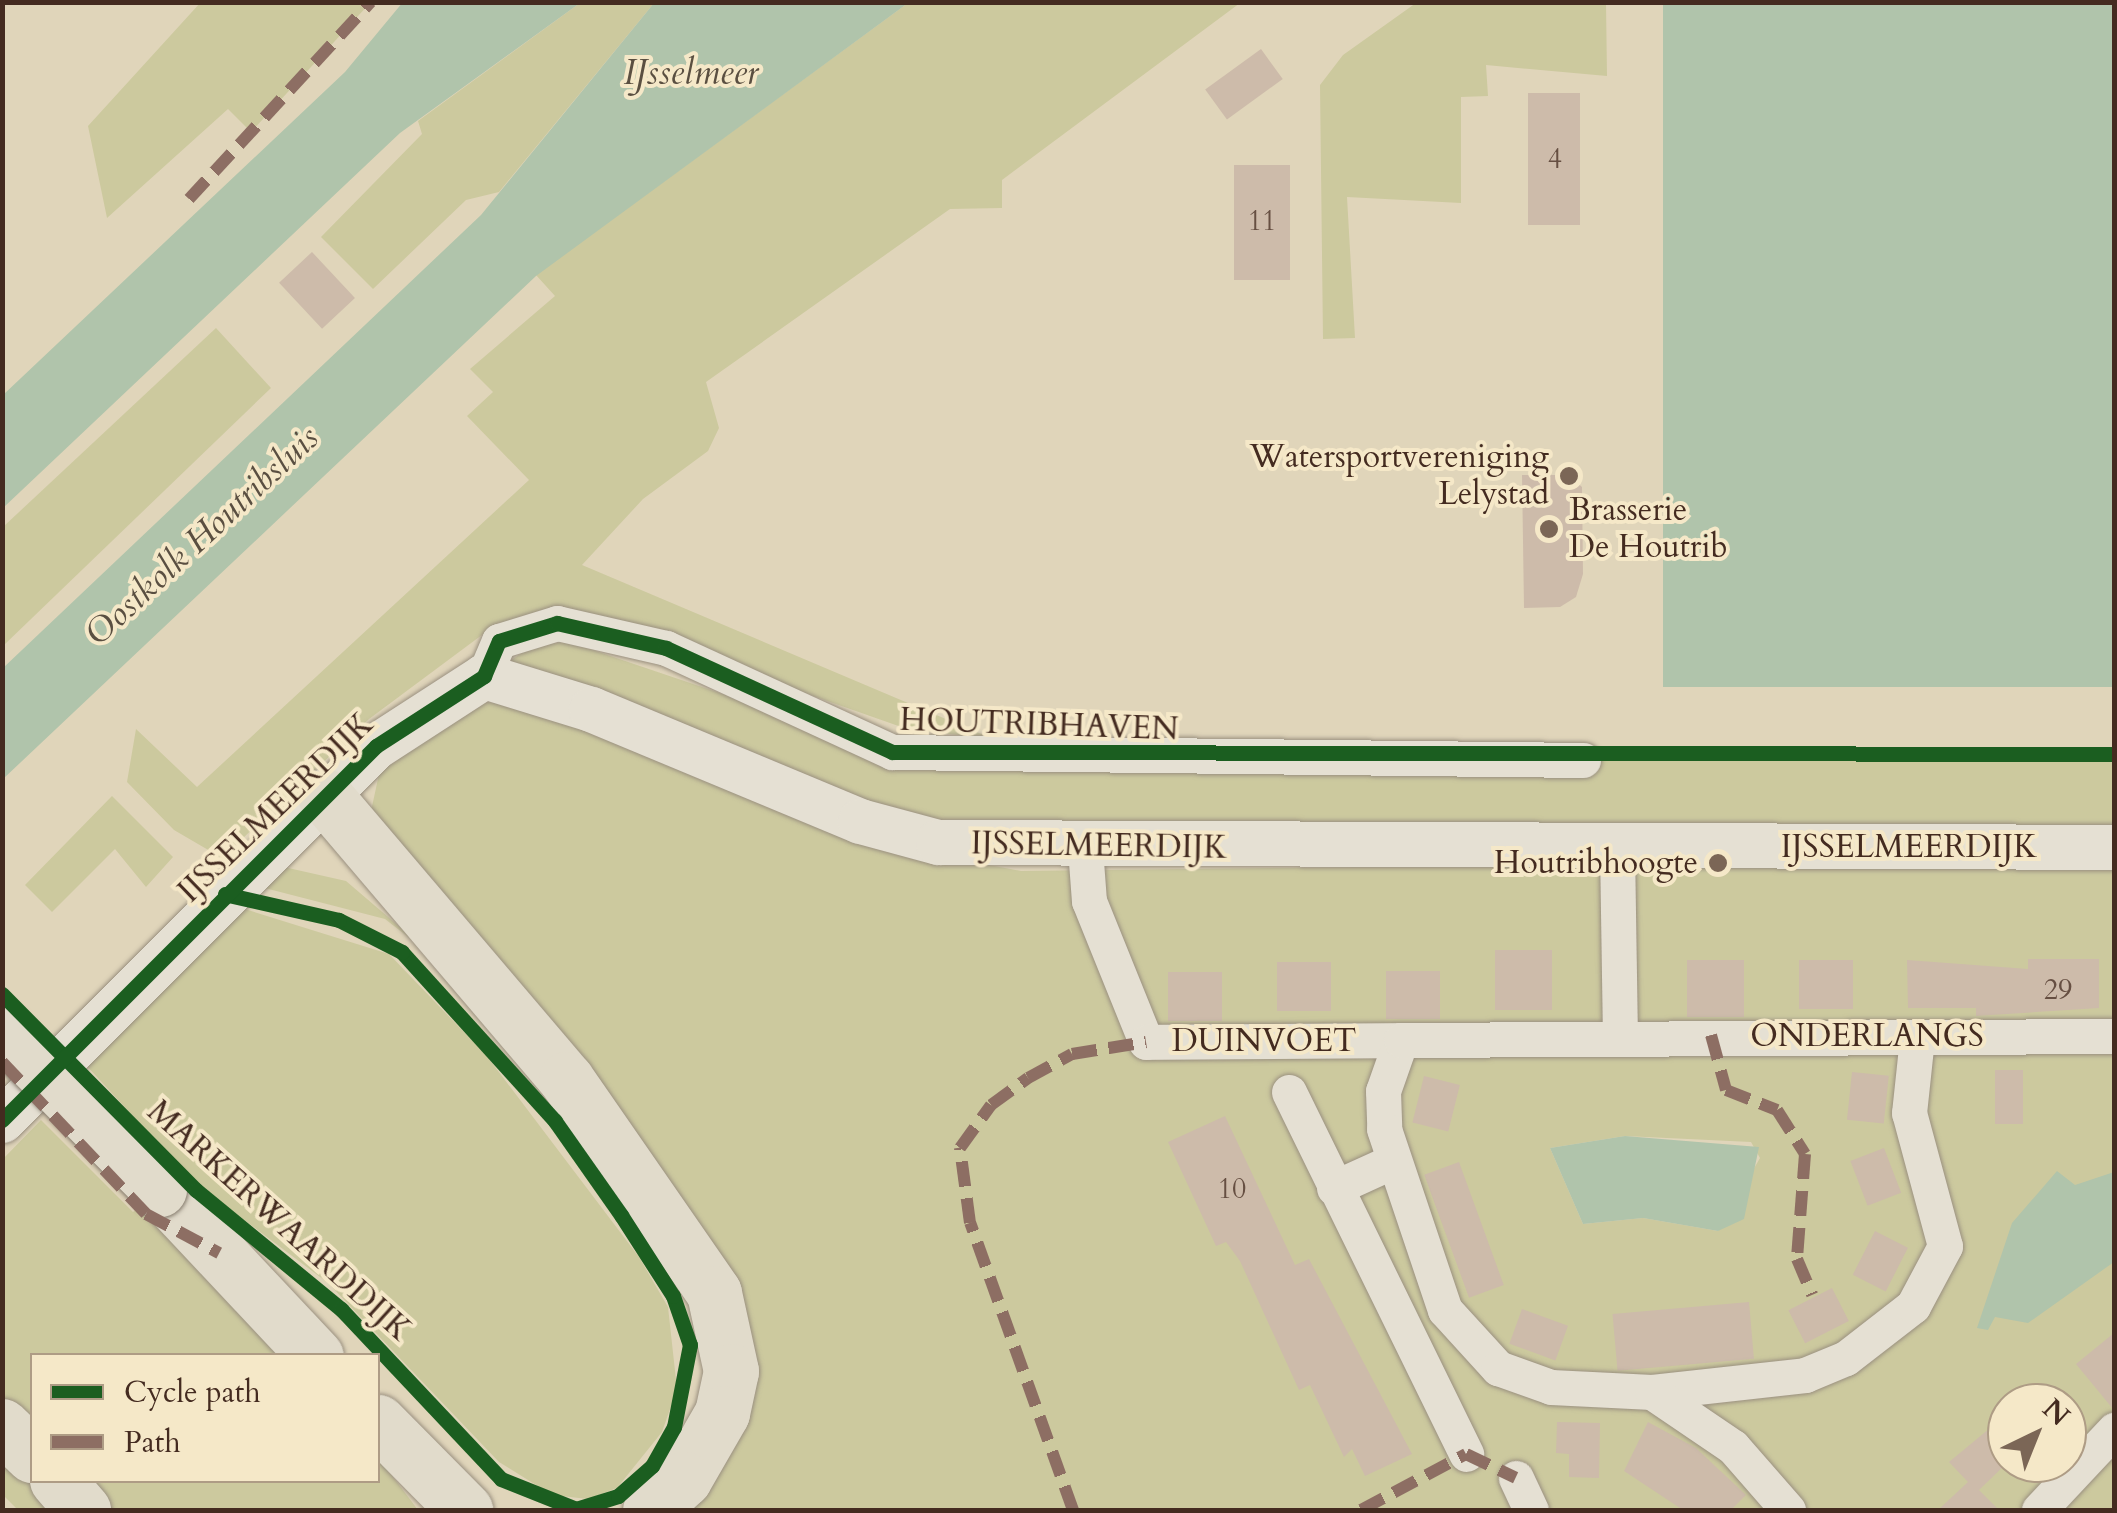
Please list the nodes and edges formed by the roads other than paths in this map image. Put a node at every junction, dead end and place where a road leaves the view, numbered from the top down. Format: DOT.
graph roads {
  1 [pos="484,676"];
  2 [pos="1583,760"];
  3 [pos="313,808"];
  4 [pos="2114,847"];
  5 [pos="1084,848"];
  6 [pos="1617,848"];
  7 [pos="2,1031"];
  8 [pos="1620,1034"];
  9 [pos="2114,1036"];
  10 [pos="1917,1038"];
  11 [pos="1401,1040"];
  12 [pos="1289,1092"];
  13 [pos="2,1120"];
  14 [pos="1391,1162"];
  15 [pos="1334,1188"];
  16 [pos="313,1353"];
  17 [pos="1652,1392"];
  18 [pos="2,1426"];
  19 [pos="380,1426"];
  20 [pos="380,1427"];
  21 [pos="2114,1430"];
  22 [pos="30,1453"];
  23 [pos="1466,1454"];
  24 [pos="1516,1478"];
  25 [pos="60,1483"];
  26 [pos="650,1509"];
  27 [pos="83,1510"];
  28 [pos="441,1510"];
  29 [pos="466,1510"];
  30 [pos="1531,1510"];
  31 [pos="1788,1510"];
  32 [pos="2040,1510"];
  1 -- 2 [label="street, HOUTRIBHAVEN"];
  1 -- 3 [label="street, IJSSELMEERDIJK"];
  1 -- 5 [label="street, IJSSELMEERDIJK"];
  3 -- 13 [label="street, IJSSELMEERDIJK"];
  3 -- 26 [label="main road"];
  4 -- 6 [label="street, IJSSELMEERDIJK"];
  5 -- 6 [label="street, IJSSELMEERDIJK"];
  5 -- 11 [label="street, DUINVOET"];
  6 -- 8 [label="street"];
  7 -- 16 [label="main road, MARKERWAARDDIJK, bridge"];
  8 -- 10 [label="street, ONDERLANGS"];
  8 -- 11 [label="street, ONDERLANGS"];
  9 -- 10 [label="street, ONDERLANGS"];
  10 -- 17 [label="street, DUINVOET"];
  11 -- 14 [label="street, DUINVOET"];
  12 -- 15 [label="street, DUINVOET"];
  14 -- 15 [label="street"];
  14 -- 17 [label="street, DUINVOET"];
  15 -- 23 [label="street, DUINVOET"];
  17 -- 31 [label="street"];
  18 -- 22 [label="main road"];
  19 -- 29 [label="main road"];
  20 -- 28 [label="main road"];
  21 -- 32 [label="street"];
  24 -- 30 [label="street"];
  25 -- 27 [label="main road"];
}
